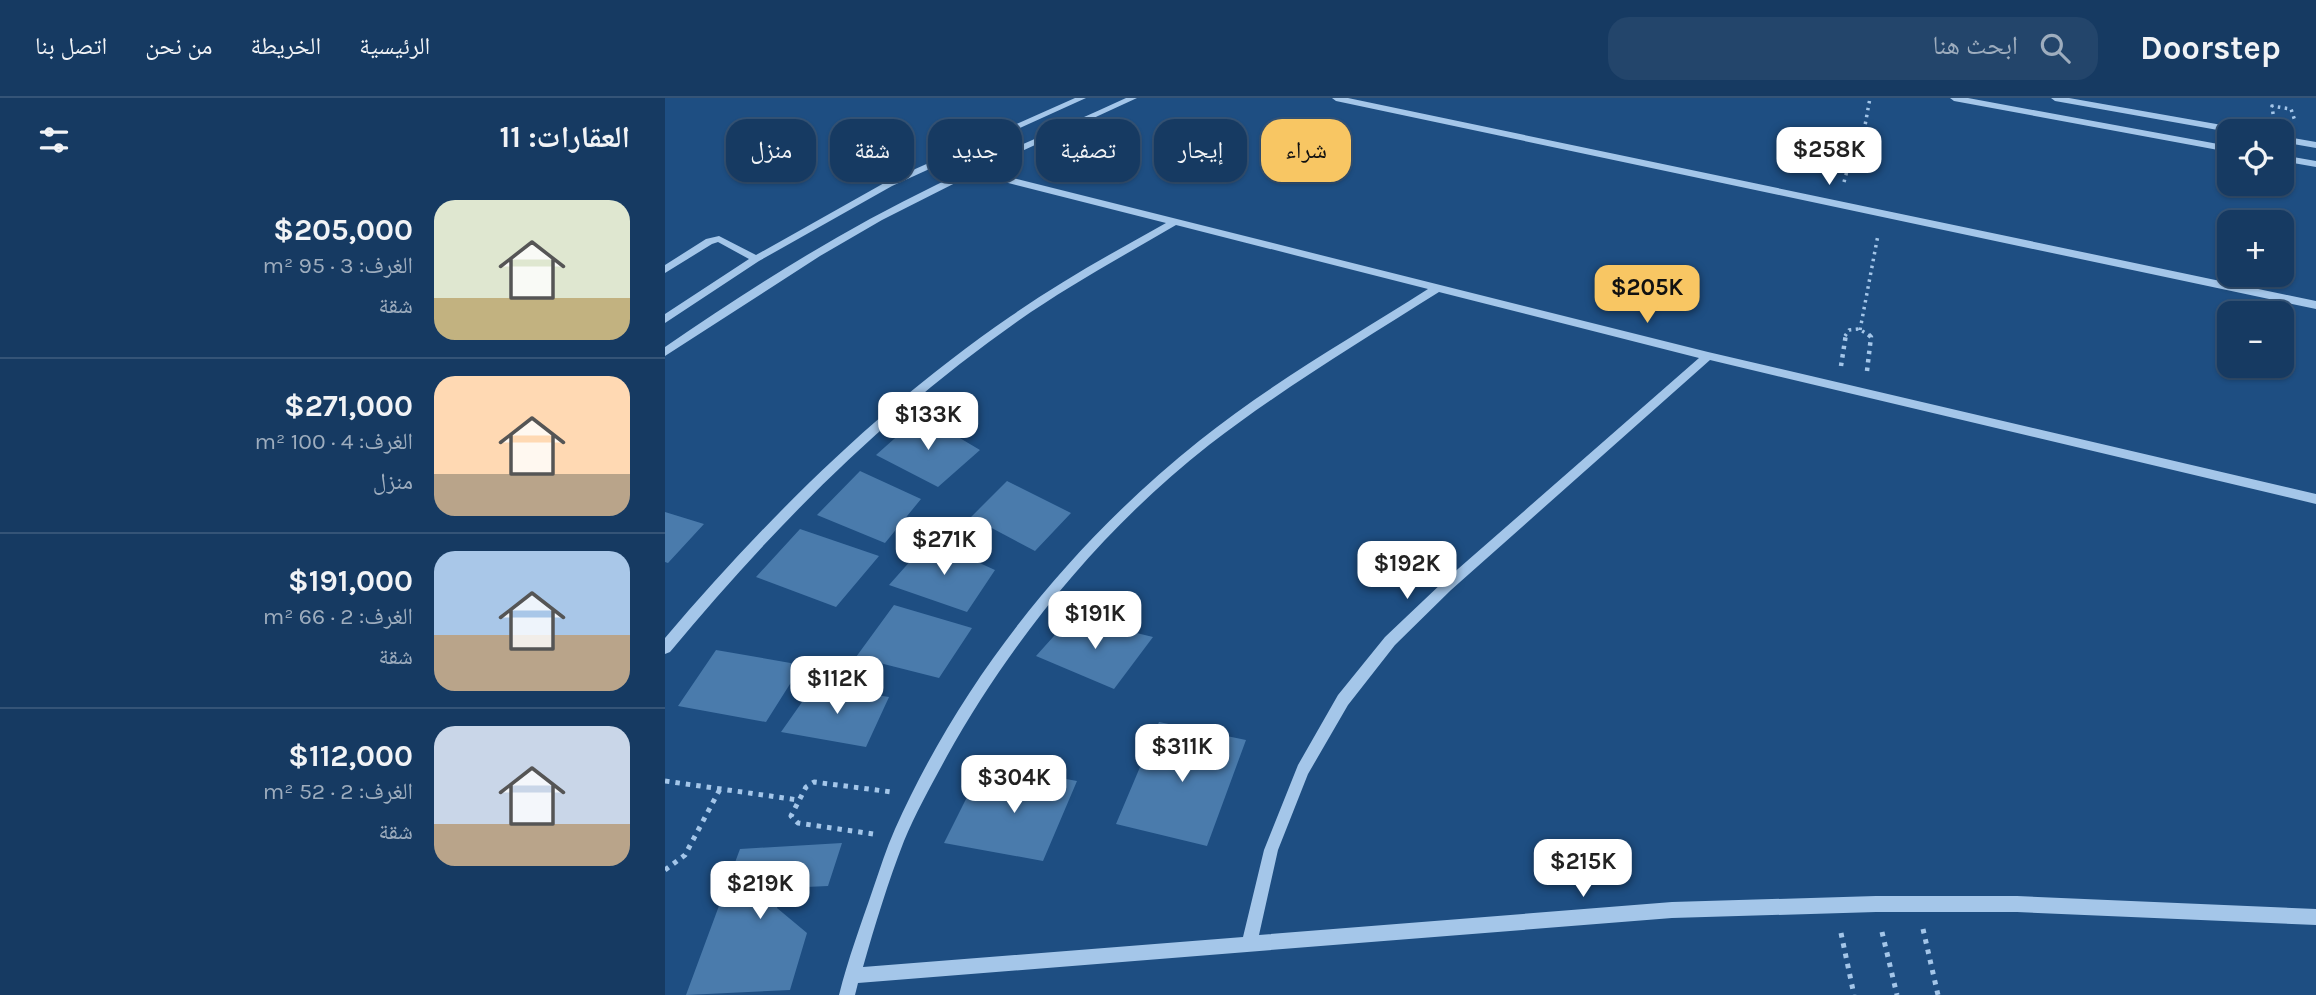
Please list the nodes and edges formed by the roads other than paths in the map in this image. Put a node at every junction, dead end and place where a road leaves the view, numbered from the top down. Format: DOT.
graph roads {
  1 [pos="1082,98"];
  2 [pos="1133,98"];
  3 [pos="1336,98"];
  4 [pos="1954,98"];
  5 [pos="2055,98"];
  6 [pos="2217,127"];
  7 [pos="2294,141"];
  8 [pos="2316,145"];
  9 [pos="2217,147"];
  10 [pos="1022,149"];
  11 [pos="2294,160"];
  12 [pos="2316,164"];
  13 [pos="951,182"];
  14 [pos="1016,182"];
  15 [pos="1174,222"];
  16 [pos="756,259"];
  17 [pos="665,270"];
  18 [pos="1437,288"];
  19 [pos="2316,305"];
  20 [pos="665,319"];
  21 [pos="665,352"];
  22 [pos="1707,356"];
  23 [pos="2316,499"];
  24 [pos="665,648"];
  25 [pos="2316,917"];
  26 [pos="1249,943"];
  27 [pos="852,976"];
  28 [pos="847,995"];
  1 -- 16 [label="street"];
  2 -- 10 [label="street"];
  3 -- 19 [label="street"];
  4 -- 9 [label="street"];
  5 -- 6 [label="street"];
  7 -- 8 [label="street"];
  11 -- 12 [label="street"];
  13 -- 21 [label="street"];
  14 -- 15 [label="street"];
  15 -- 18 [label="street"];
  15 -- 24 [label="street"];
  16 -- 17 [label="street"];
  16 -- 20 [label="street"];
  18 -- 22 [label="street"];
  18 -- 27 [label="street"];
  22 -- 23 [label="street"];
  22 -- 26 [label="street"];
  25 -- 26 [label="street"];
  26 -- 27 [label="street"];
  27 -- 28 [label="street"];
}
